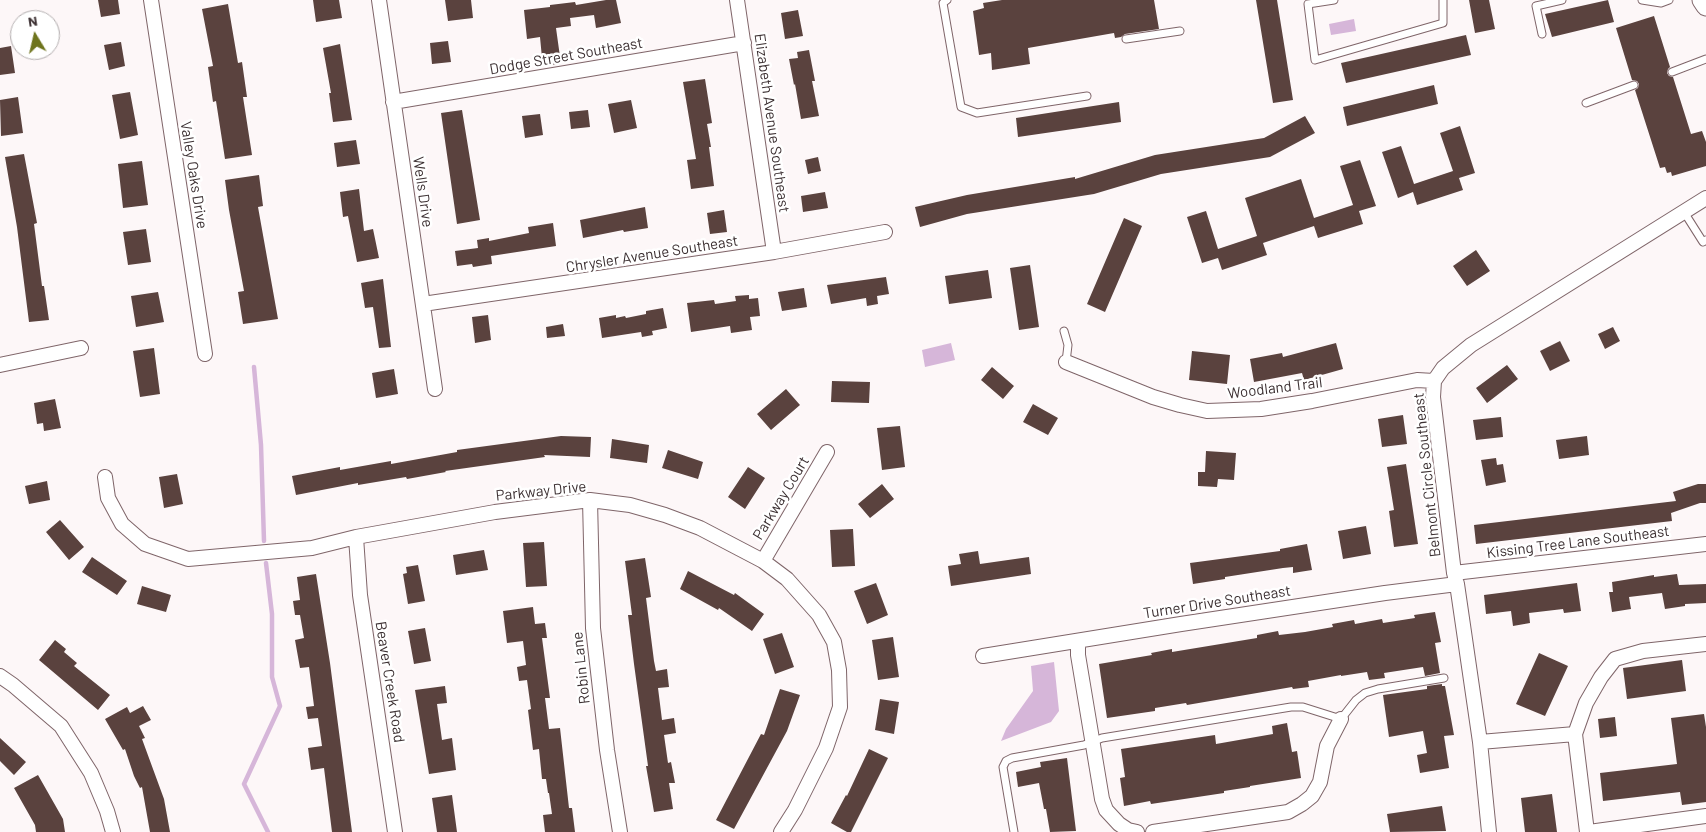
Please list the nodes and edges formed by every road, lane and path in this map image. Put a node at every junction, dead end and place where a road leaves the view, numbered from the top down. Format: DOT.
graph roads {
  1 [pos="151,0"];
  2 [pos="379,0"];
  3 [pos="737,0"];
  4 [pos="947,0"];
  5 [pos="1334,0"];
  6 [pos="1443,0"];
  7 [pos="1562,0"];
  8 [pos="1642,0"];
  9 [pos="1669,0"];
  10 [pos="1702,0"];
  11 [pos="1706,6"];
  12 [pos="1180,30"];
  13 [pos="1542,34"];
  14 [pos="1126,39"];
  15 [pos="744,43"];
  16 [pos="1706,59"];
  17 [pos="1672,72"];
  18 [pos="1634,85"];
  19 [pos="1087,96"];
  20 [pos="393,102"];
  21 [pos="1586,103"];
  22 [pos="1706,198"];
  23 [pos="1684,212"];
  24 [pos="885,232"];
  25 [pos="1706,240"];
  26 [pos="774,252"];
  27 [pos="424,304"];
  28 [pos="1064,331"];
  29 [pos="81,348"];
  30 [pos="205,354"];
  31 [pos="0,361"];
  32 [pos="1066,362"];
  33 [pos="1434,381"];
  34 [pos="435,389"];
  35 [pos="827,452"];
  36 [pos="105,477"];
  37 [pos="590,500"];
  38 [pos="356,537"];
  39 [pos="1706,544"];
  40 [pos="763,561"];
  41 [pos="1456,579"];
  42 [pos="1078,641"];
  43 [pos="1706,644"];
  44 [pos="983,656"];
  45 [pos="0,676"];
  46 [pos="1444,678"];
  47 [pos="1341,719"];
  48 [pos="1575,734"];
  49 [pos="1091,740"];
  50 [pos="1480,742"];
  51 [pos="1706,816"];
  52 [pos="113,832"];
  53 [pos="396,832"];
  54 [pos="620,832"];
  55 [pos="781,832"];
  56 [pos="1014,832"];
  57 [pos="1137,832"];
  58 [pos="1153,832"];
  59 [pos="1488,832"];
  60 [pos="1588,832"];
  1 -- 30 [label="street, Valley Oaks Drive"];
  2 -- 20 [label="street, Wells Drive"];
  3 -- 15 [label="street, Elizabeth Avenue Southeast"];
  4 -- 19 [label="lane"];
  5 -- 6 [label="lane"];
  7 -- 13 [label="lane"];
  8 -- 9 [label="lane"];
  10 -- 11 [label="main road"];
  12 -- 14 [label="lane"];
  15 -- 20 [label="street, Dodge Street Southeast"];
  15 -- 26 [label="street, Elizabeth Avenue Southeast"];
  16 -- 17 [label="lane"];
  18 -- 21 [label="lane"];
  20 -- 27 [label="street, Wells Drive"];
  22 -- 23 [label="street, Belmont Circle Southeast"];
  23 -- 25 [label="lane"];
  23 -- 33 [label="street, Belmont Circle Southeast"];
  24 -- 26 [label="street, Chrysler Avenue Southeast"];
  26 -- 27 [label="street, Chrysler Avenue Southeast"];
  27 -- 34 [label="street, Wells Drive"];
  28 -- 32 [label="lane"];
  29 -- 31 [label="street"];
  32 -- 33 [label="street, Woodland Trail"];
  33 -- 41 [label="street, Belmont Circle Southeast"];
  35 -- 40 [label="street, Parkway Court"];
  36 -- 38 [label="street, Parkway Drive"];
  37 -- 38 [label="street, Parkway Drive"];
  37 -- 40 [label="street, Parkway Drive"];
  37 -- 54 [label="street, Robin Lane"];
  38 -- 53 [label="street, Beaver Creek Road"];
  39 -- 41 [label="street, Kissing Tree Lane Southeast"];
  40 -- 55 [label="street, Parkway Drive"];
  41 -- 42 [label="street, Turner Drive Southeast"];
  41 -- 50 [label="street, Belmont Circle Southeast"];
  42 -- 44 [label="street, Turner Drive Southeast"];
  42 -- 49 [label="street"];
  43 -- 48 [label="street"];
  45 -- 52 [label="street"];
  46 -- 47 [label="lane"];
  47 -- 49 [label="lane"];
  47 -- 58 [label="street"];
  48 -- 50 [label="street"];
  48 -- 60 [label="street"];
  49 -- 56 [label="lane"];
  49 -- 57 [label="street"];
  50 -- 59 [label="street, Belmont Circle Southeast"];
  51 -- 60 [label="street"];
}
